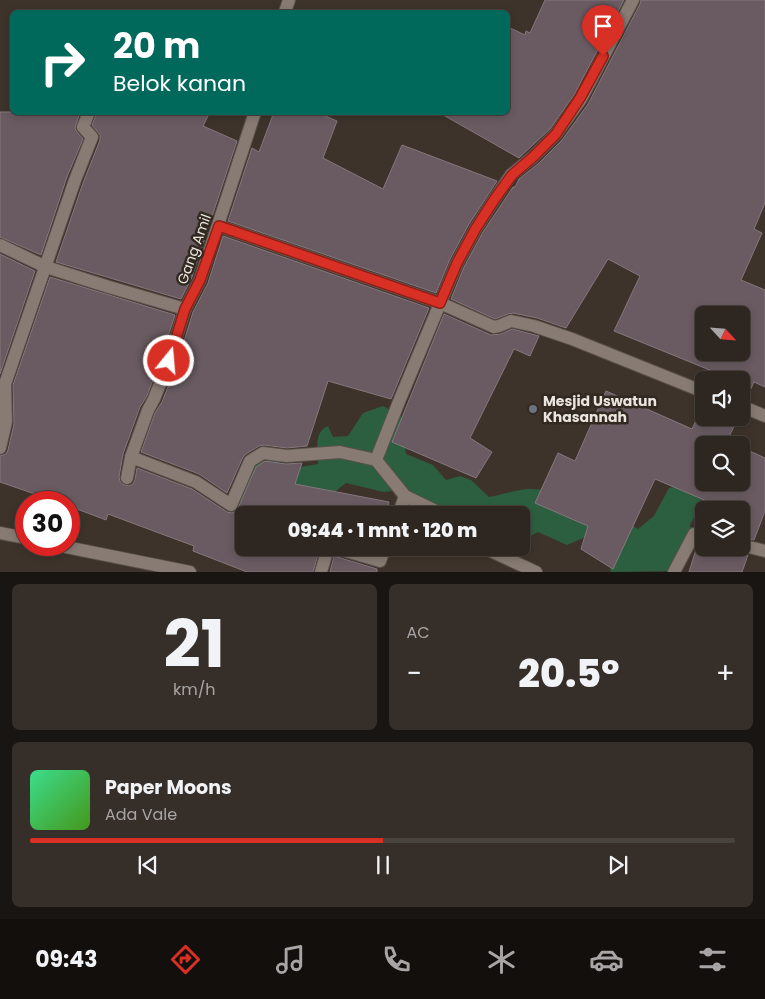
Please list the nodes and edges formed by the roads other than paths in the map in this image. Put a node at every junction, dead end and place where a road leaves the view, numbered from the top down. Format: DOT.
graph roads {
  1 [pos="633,0"];
  2 [pos="88,115"];
  3 [pos="254,115"];
  4 [pos="219,226"];
  5 [pos="0,245"];
  6 [pos="46,267"];
  7 [pos="440,303"];
  8 [pos="185,309"];
  9 [pos="695,388"];
  10 [pos="750,410"];
  11 [pos="765,416"];
  12 [pos="0,448"];
  13 [pos="131,457"];
  14 [pos="376,460"];
  15 [pos="127,478"];
  16 [pos="405,496"];
  17 [pos="401,506"];
  18 [pos="426,506"];
  19 [pos="0,533"];
  20 [pos="695,534"];
  21 [pos="15,536"];
  22 [pos="750,547"];
  23 [pos="80,550"];
  24 [pos="765,551"];
  25 [pos="326,556"];
  26 [pos="362,556"];
  27 [pos="382,556"];
  28 [pos="501,556"];
  29 [pos="190,572"];
  30 [pos="322,572"];
  31 [pos="536,572"];
  32 [pos="674,572"];
  1 -- 7 [label="street"];
  2 -- 6 [label="street"];
  3 -- 4 [label="street, Gang Amil"];
  4 -- 7 [label="street"];
  4 -- 8 [label="street, Gang Amil"];
  5 -- 6 [label="street"];
  6 -- 8 [label="street"];
  6 -- 12 [label="street"];
  7 -- 9 [label="street"];
  7 -- 14 [label="street"];
  8 -- 13 [label="street, Gang Amil"];
  10 -- 11 [label="street"];
  13 -- 14 [label="street"];
  13 -- 15 [label="street, Gang Amil"];
  14 -- 16 [label="street"];
  16 -- 17 [label="street"];
  16 -- 18 [label="street"];
  19 -- 21 [label="street"];
  20 -- 32 [label="street"];
  22 -- 24 [label="street"];
  23 -- 29 [label="street"];
  25 -- 30 [label="street"];
  26 -- 27 [label="street"];
  28 -- 31 [label="street"];
}
